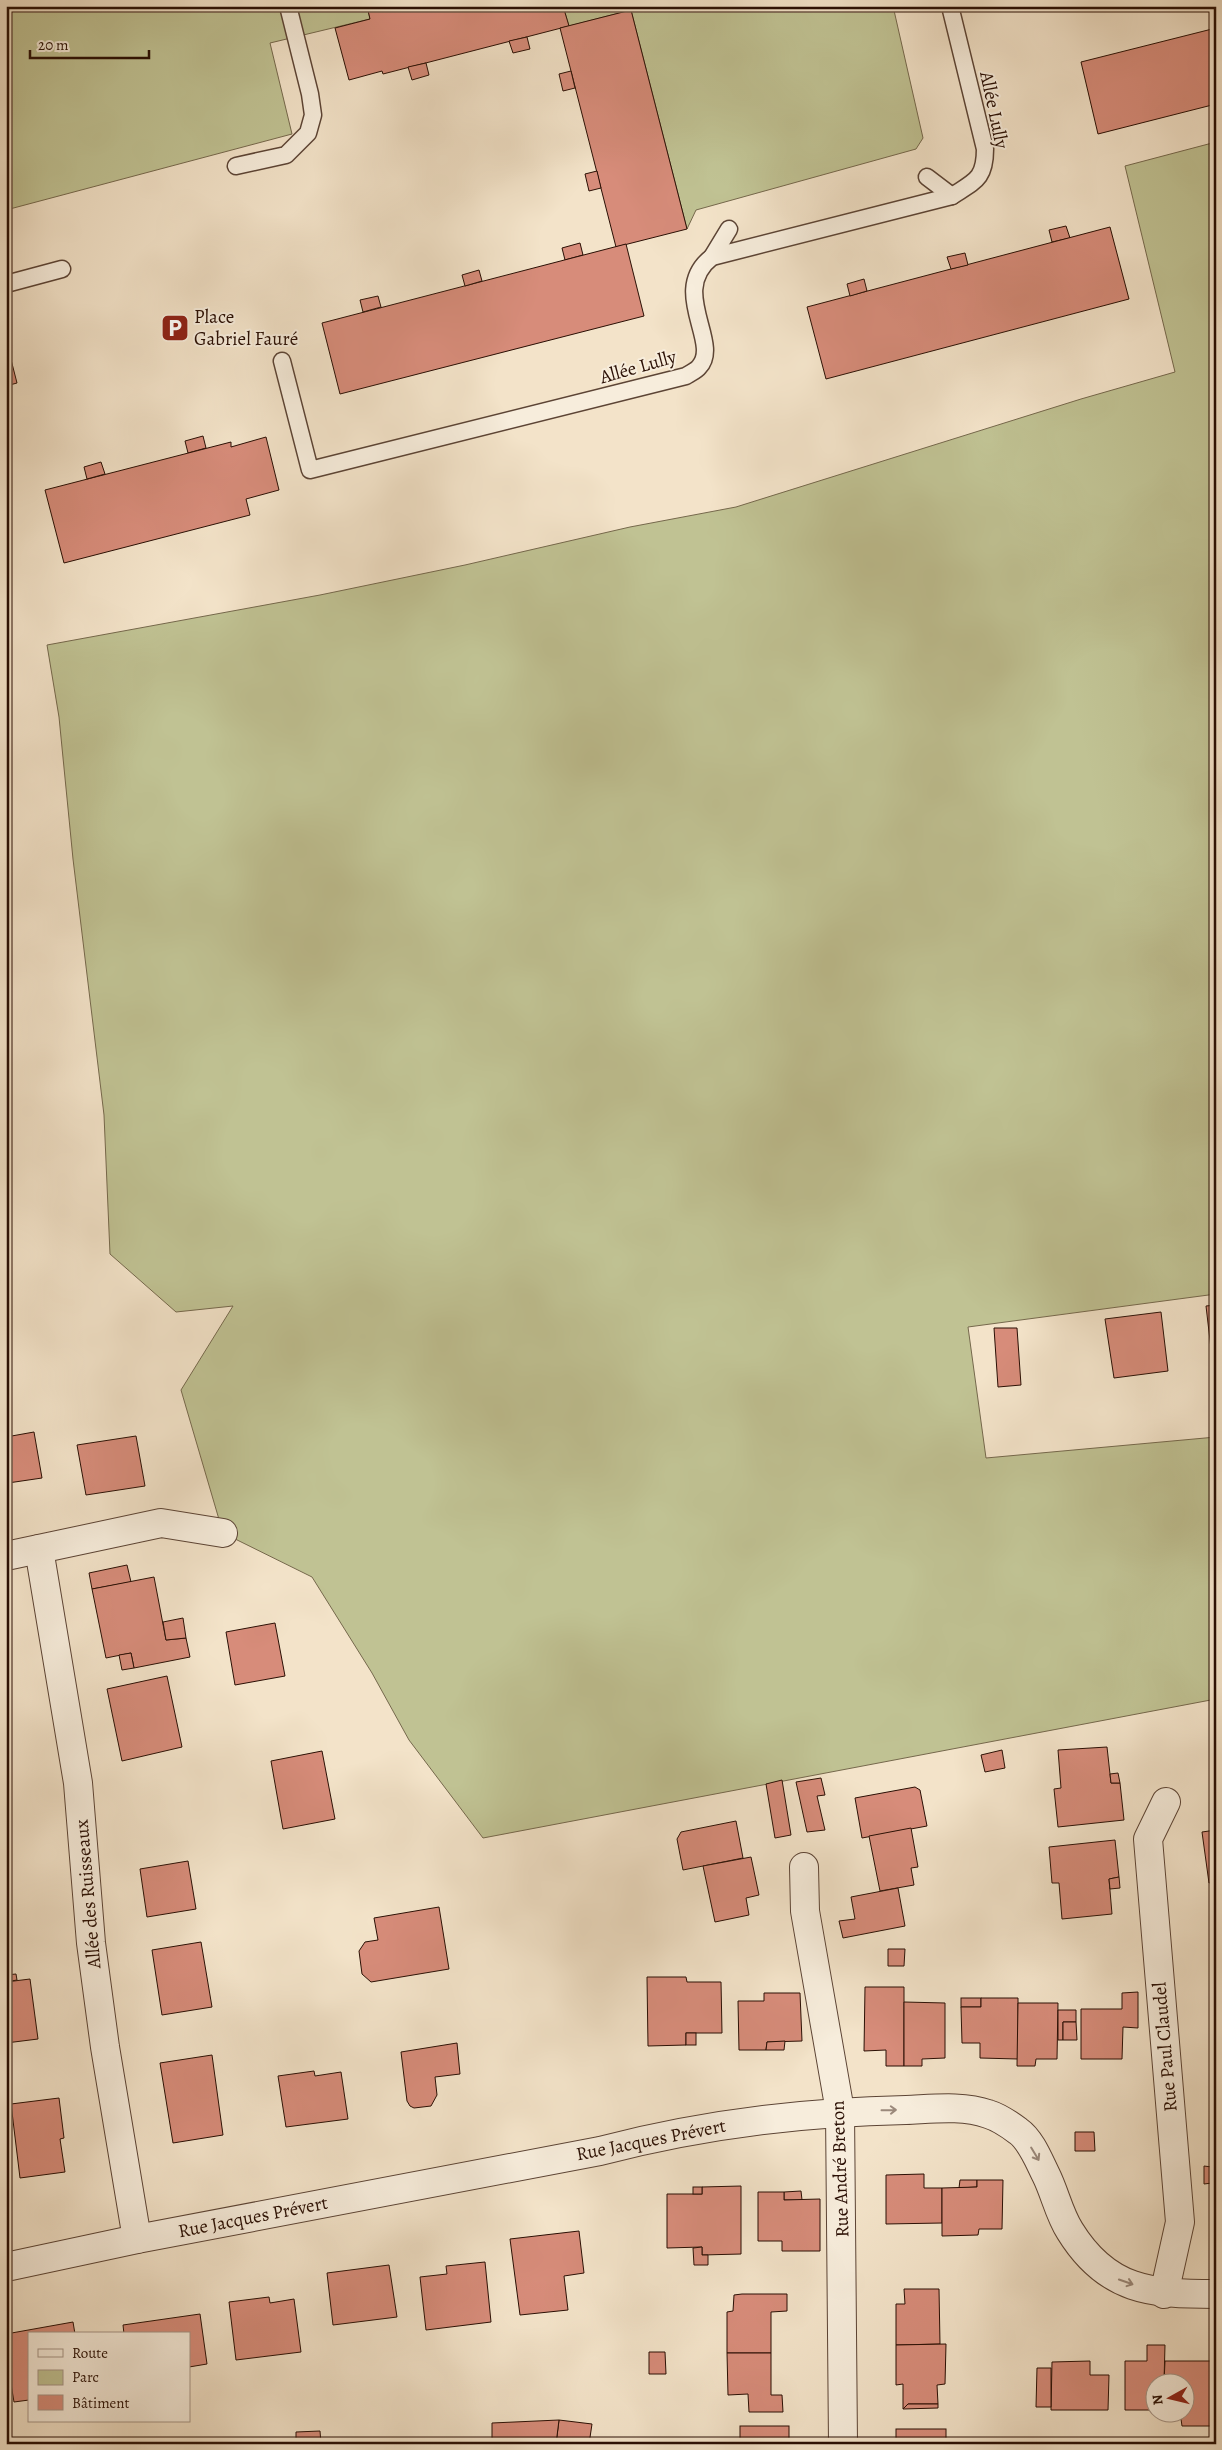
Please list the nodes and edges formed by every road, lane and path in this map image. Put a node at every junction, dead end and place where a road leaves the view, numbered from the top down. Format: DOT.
graph roads {
  1 [pos="288,6"];
  2 [pos="950,6"];
  3 [pos="236,166"];
  4 [pos="927,177"];
  5 [pos="952,196"];
  6 [pos="729,229"];
  7 [pos="712,257"];
  8 [pos="62,268"];
  9 [pos="6,284"];
  10 [pos="282,362"];
  11 [pos="223,1533"];
  12 [pos="39,1549"];
  13 [pos="6,1556"];
  14 [pos="1166,1802"];
  15 [pos="804,1867"];
  16 [pos="840,2111"];
  17 [pos="137,2239"];
  18 [pos="6,2267"];
  19 [pos="1164,2294"];
  20 [pos="1216,2294"];
  21 [pos="843,2444"];
  1 -- 3 [label="lane"];
  2 -- 5 [label="lane, Allée Lully"];
  4 -- 5 [label="lane"];
  5 -- 7 [label="lane, Allée Lully"];
  6 -- 7 [label="lane"];
  7 -- 10 [label="lane, Allée Lully"];
  8 -- 9 [label="lane"];
  11 -- 12 [label="street"];
  12 -- 13 [label="street"];
  12 -- 17 [label="street, Allée des Ruisseaux"];
  14 -- 19 [label="street, Rue Paul Claudel"];
  15 -- 16 [label="street, Rue André Breton"];
  16 -- 17 [label="street, Rue Jacques Prévert"];
  16 -- 19 [label="street, Rue Jacques Prévert, one-way"];
  16 -- 21 [label="street, Rue André Breton"];
  17 -- 18 [label="street, Rue Jacques Prévert"];
  19 -- 20 [label="street, Rue Jacques Prévert"];
}
